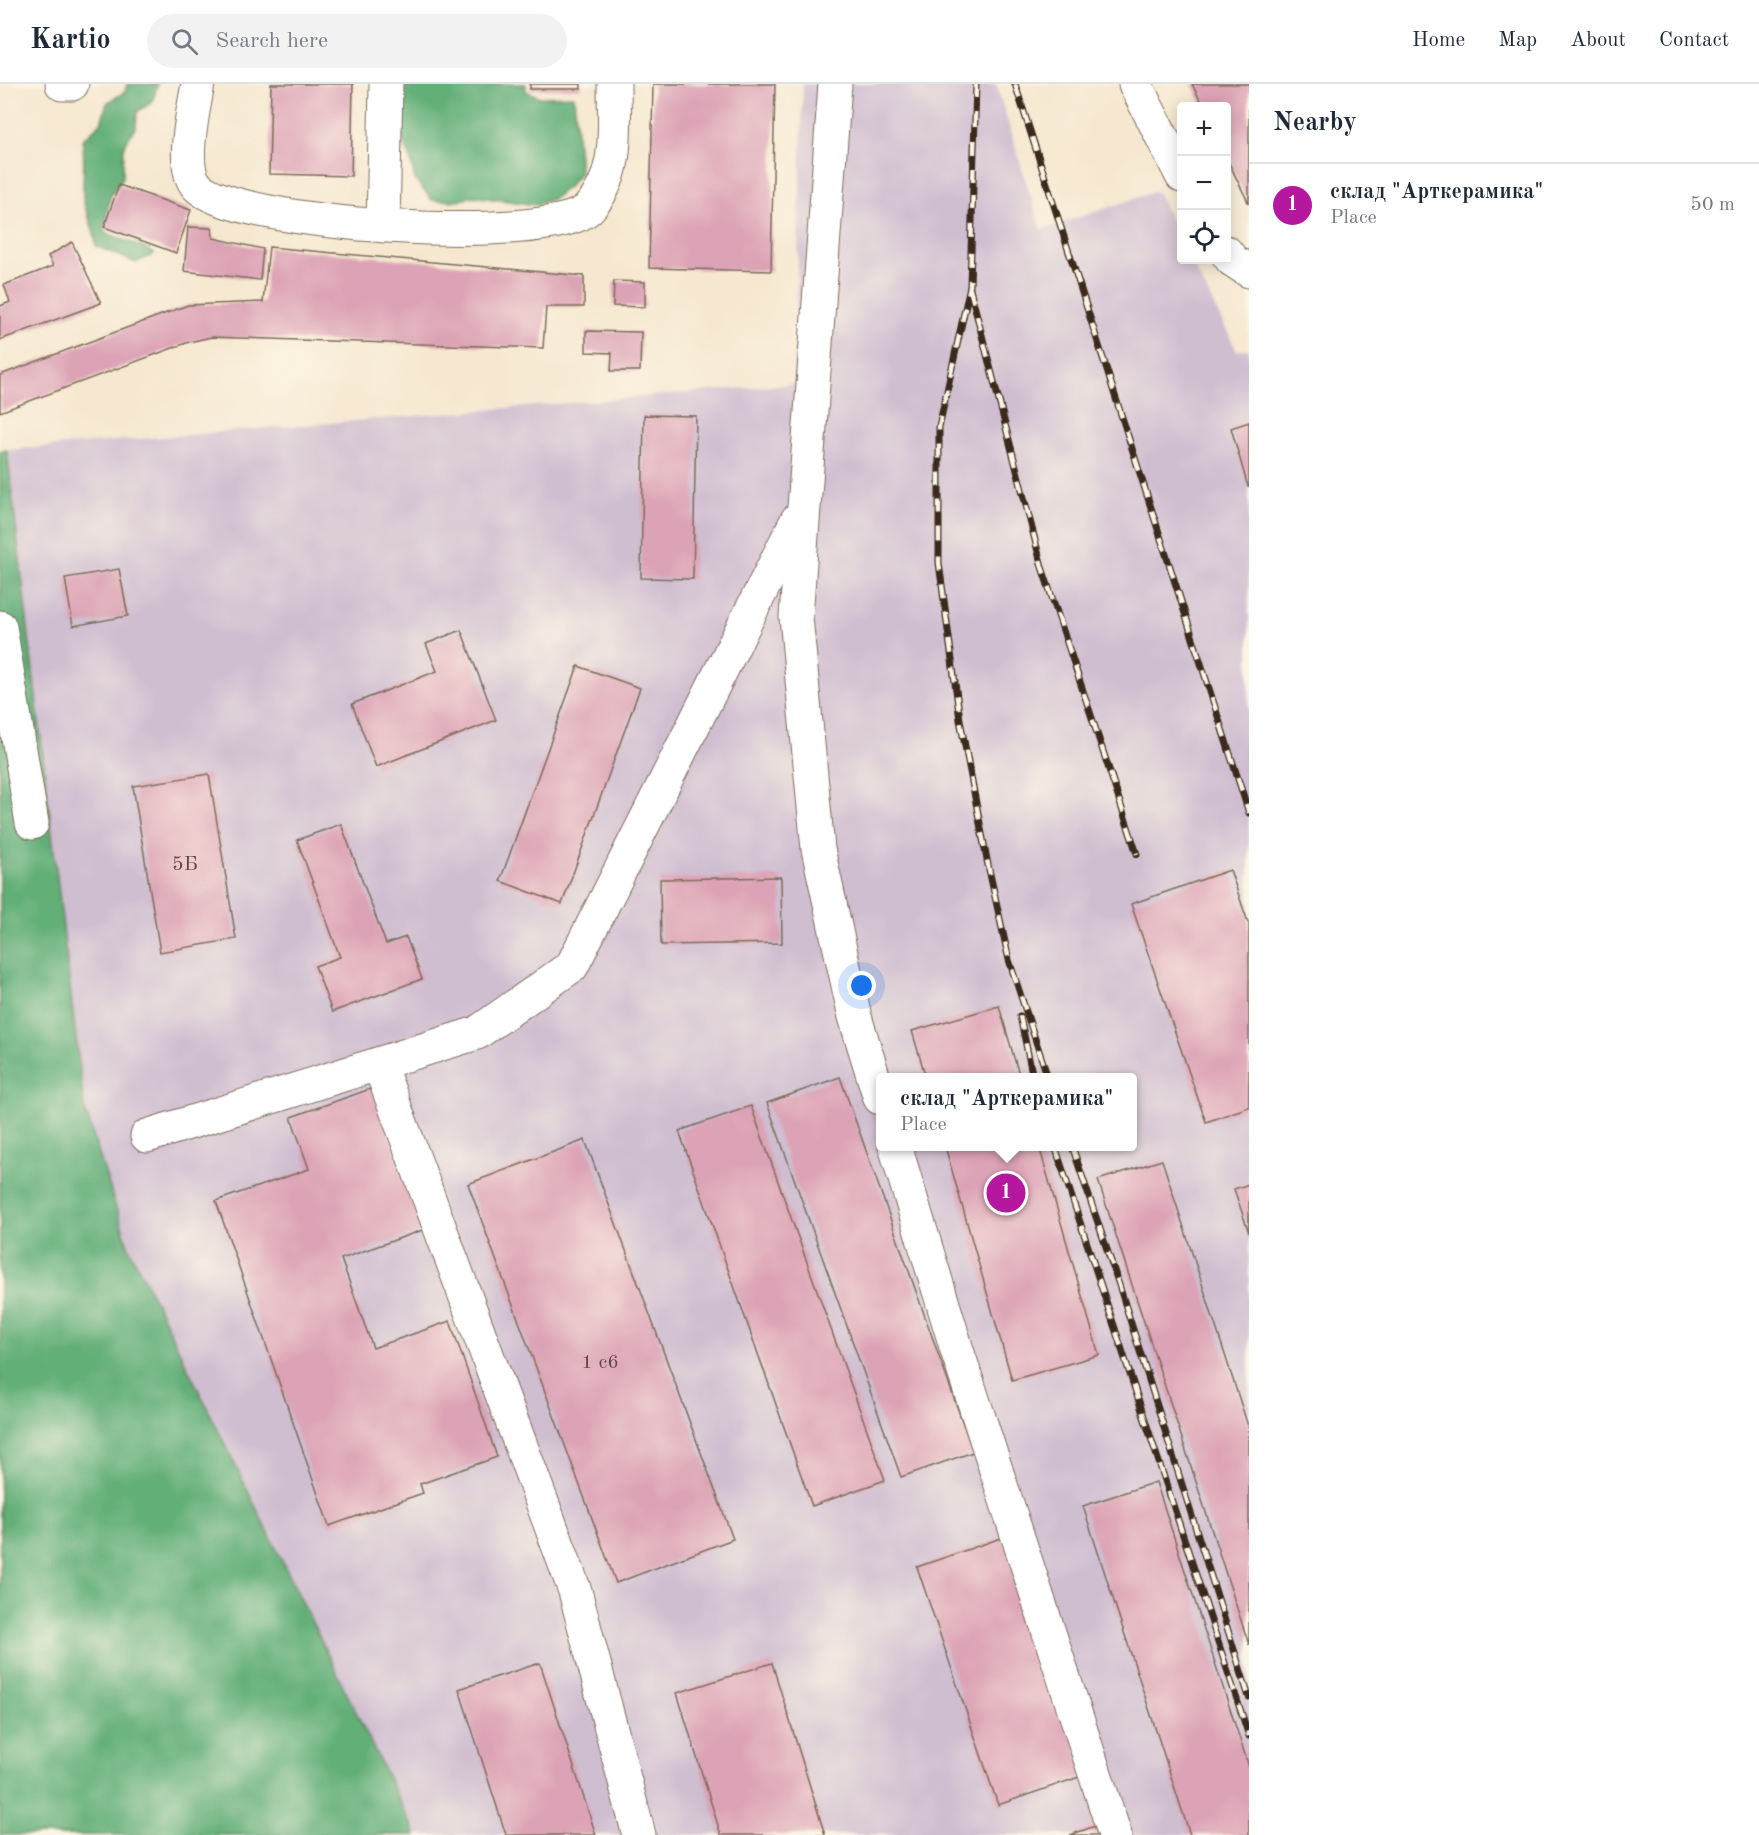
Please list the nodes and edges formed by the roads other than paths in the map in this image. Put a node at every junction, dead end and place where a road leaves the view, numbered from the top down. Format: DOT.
graph roads {
  1 [pos="62,84"];
  2 [pos="72,84"];
  3 [pos="198,84"];
  4 [pos="386,84"];
  5 [pos="614,84"];
  6 [pos="835,84"];
  7 [pos="1135,84"];
  8 [pos="1177,166"];
  9 [pos="383,226"];
  10 [pos="1231,258"];
  11 [pos="1249,271"];
  12 [pos="803,508"];
  13 [pos="0,627"];
  14 [pos="32,823"];
  15 [pos="379,1064"];
  16 [pos="876,1085"];
  17 [pos="147,1136"];
  18 [pos="897,1151"];
  19 [pos="639,1835"];
  20 [pos="1115,1835"];
  1 -- 2 [label="street"];
  3 -- 9 [label="street"];
  4 -- 9 [label="street"];
  5 -- 9 [label="street"];
  6 -- 12 [label="street"];
  7 -- 8 [label="street"];
  10 -- 11 [label="street"];
  12 -- 15 [label="street"];
  12 -- 16 [label="street"];
  13 -- 14 [label="street"];
  15 -- 17 [label="street"];
  15 -- 19 [label="street"];
  18 -- 20 [label="street"];
}
